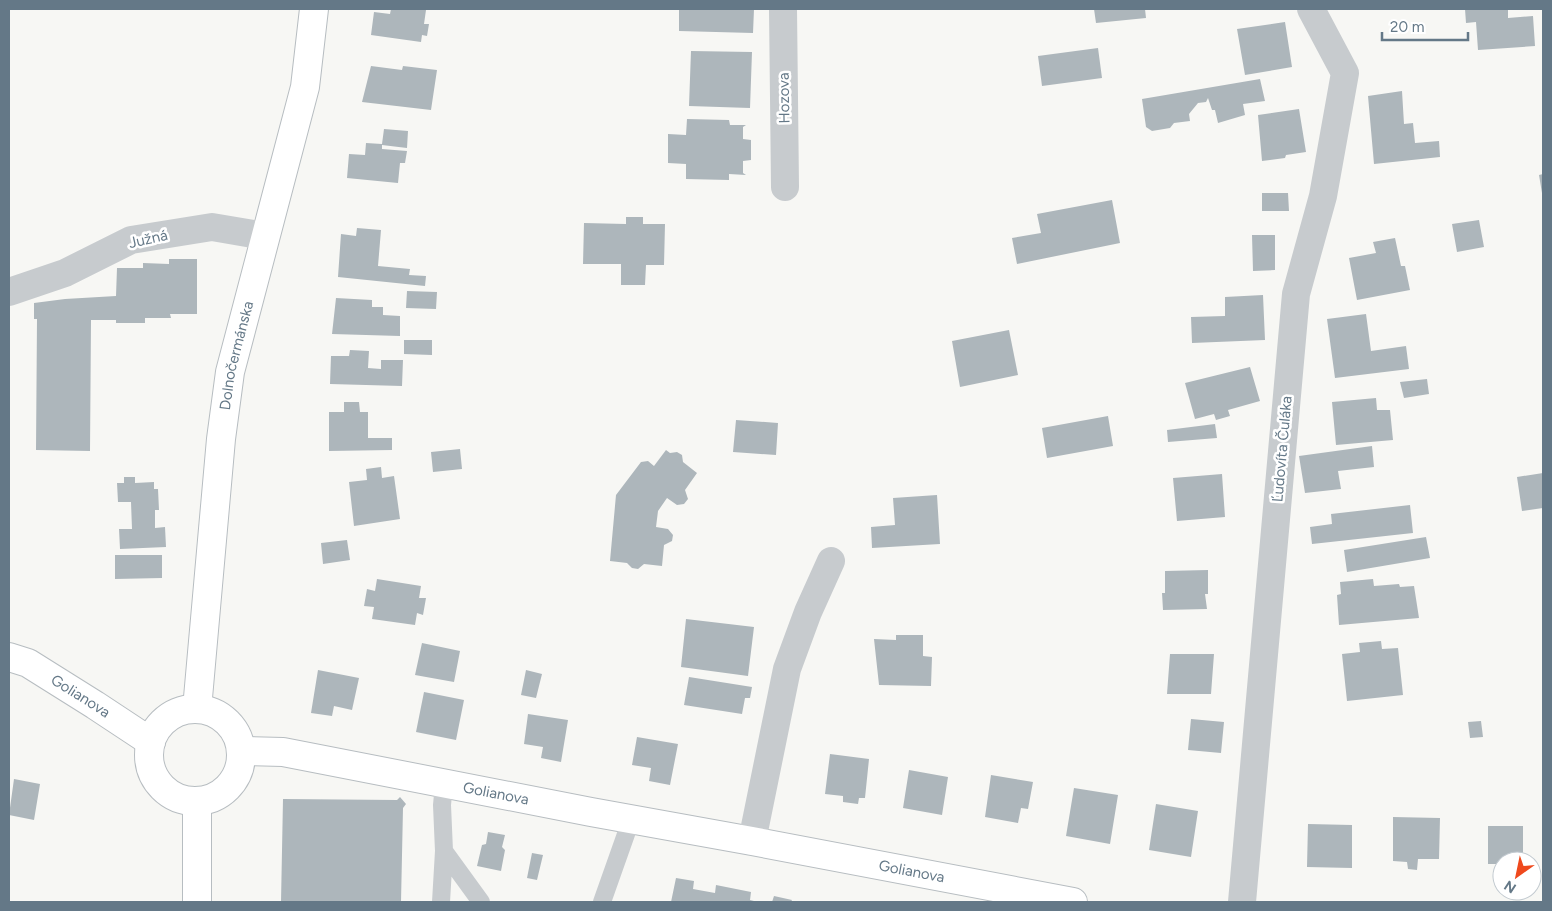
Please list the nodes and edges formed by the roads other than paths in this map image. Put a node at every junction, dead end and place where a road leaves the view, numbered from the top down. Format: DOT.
graph roads {
  1 [pos="314,9"];
  2 [pos="783,9"];
  3 [pos="1311,9"];
  4 [pos="785,187"];
  5 [pos="265,236"];
  6 [pos="9,292"];
  7 [pos="831,561"];
  8 [pos="9,658"];
  9 [pos="197,709"];
  10 [pos="150,742"];
  11 [pos="241,750"];
  12 [pos="444,784"];
  13 [pos="197,801"];
  14 [pos="632,820"];
  15 [pos="752,841"];
  16 [pos="444,851"];
  17 [pos="197,902"];
  18 [pos="441,902"];
  19 [pos="481,902"];
  20 [pos="602,902"];
  21 [pos="1073,902"];
  22 [pos="1242,902"];
  1 -- 5 [label="street, Dolnočermánska"];
  2 -- 4 [label="street, Hozova"];
  3 -- 22 [label="street, Ľudovíta Čuláka"];
  5 -- 6 [label="street, Južná"];
  5 -- 9 [label="street, Dolnočermánska"];
  7 -- 15 [label="street"];
  8 -- 10 [label="street, Golianova"];
  9 -- 10 [label="street"];
  9 -- 11 [label="street"];
  10 -- 13 [label="street"];
  11 -- 12 [label="street, Golianova"];
  11 -- 13 [label="street"];
  12 -- 14 [label="street, Golianova"];
  12 -- 16 [label="lane"];
  13 -- 17 [label="street"];
  14 -- 15 [label="street, Golianova"];
  14 -- 20 [label="lane"];
  15 -- 21 [label="street, Golianova"];
  16 -- 18 [label="lane"];
  16 -- 19 [label="lane"];
}
